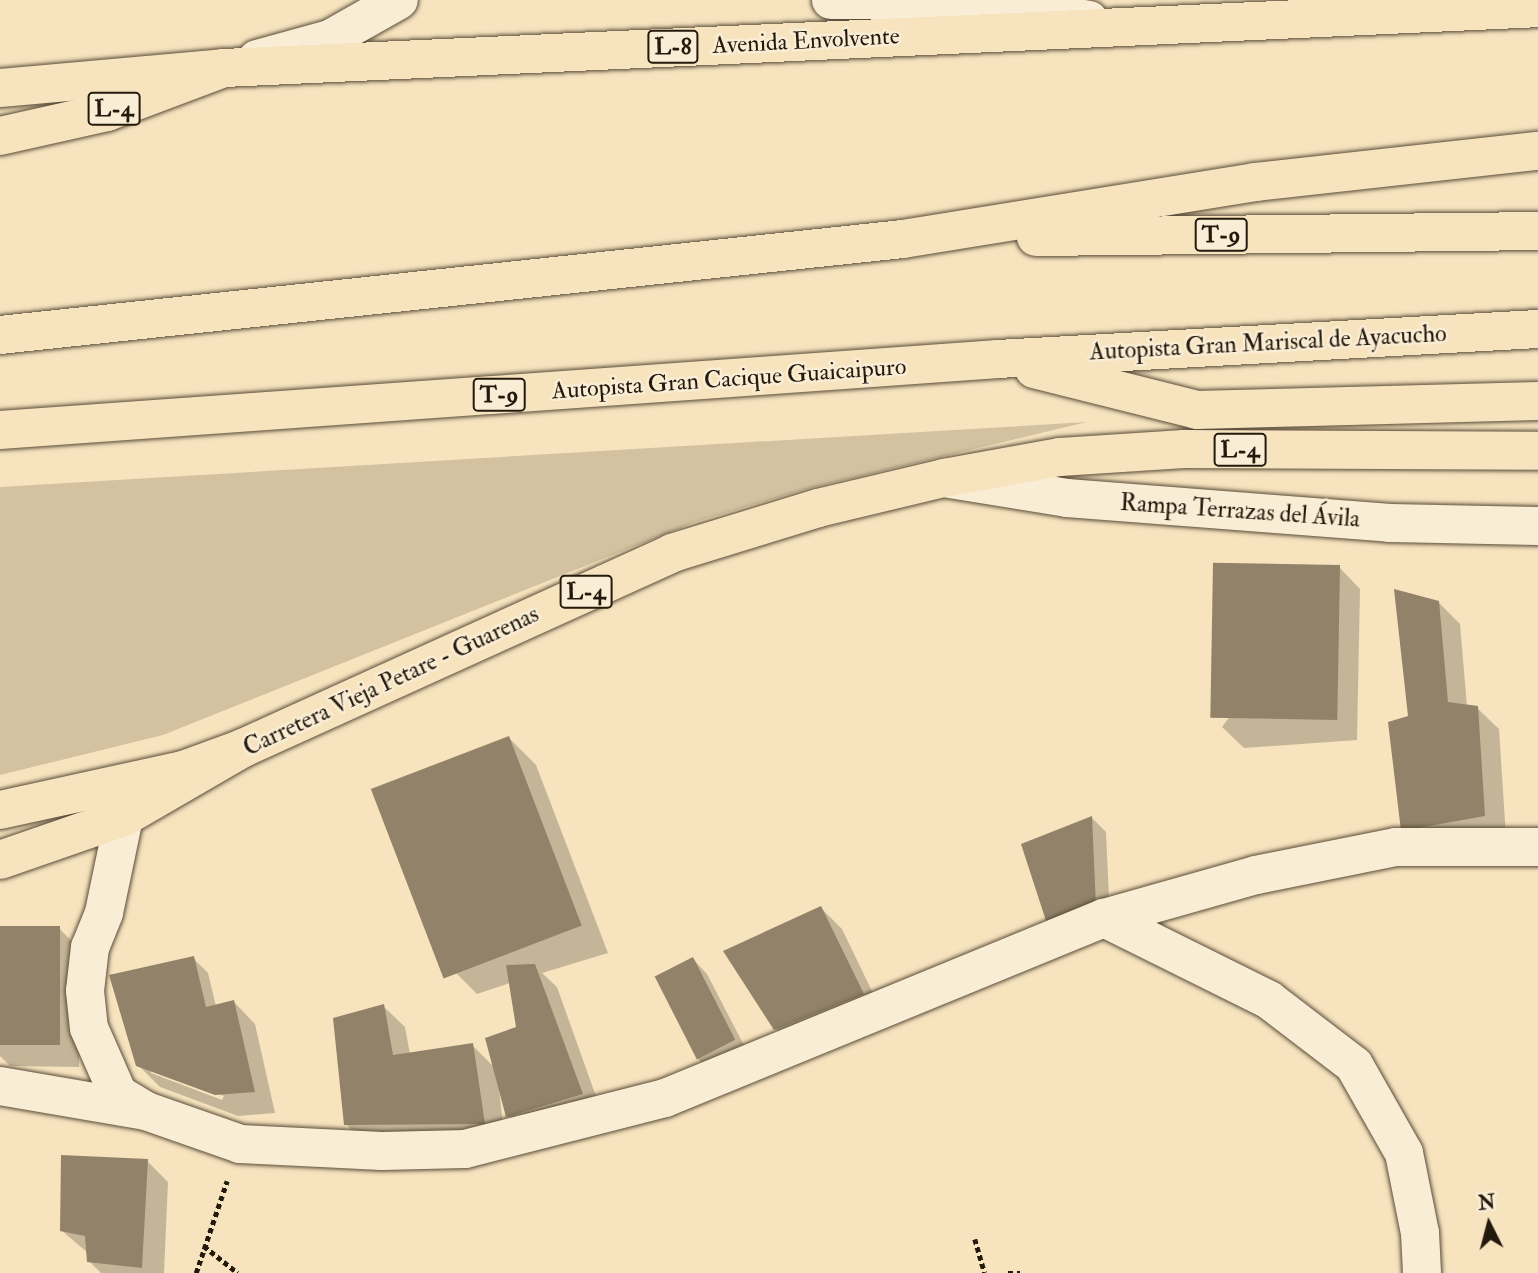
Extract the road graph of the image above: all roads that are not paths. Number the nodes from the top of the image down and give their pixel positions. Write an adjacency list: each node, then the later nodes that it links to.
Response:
1 (399, 0): 5 (street)
2 (831, 0): 4 (street)
3 (1538, 8): 4 (main road, Avenida Envolvente)
4 (1122, 26): 5 (main road, Avenida Envolvente / L-8)
5 (224, 68): 6 (main road); 7 (main road, Avenida Envolvente / L-4)
6 (0, 88)
7 (0, 136)
8 (1538, 151): 10 (main road)
9 (1538, 231): 10 (main road, T-9)
10 (903, 239): 12 (main road, T-9)
11 (1538, 328): 13 (main road, Autopista Gran Mariscal de Ayacucho / T-9)
12 (0, 335)
13 (998, 359): 14 (main road); 15 (main road, Autopista Gran Cacique Guaicaipuro / T-9)
14 (1538, 401)
15 (0, 430)
16 (1538, 451): 17 (main road, Carretera Vieja Petare - Guarenas / L-4)
17 (944, 478): 18 (street, Rampa Terrazas del Ávila); 19 (main road, Carretera Vieja Petare - Guarenas / L-4)
18 (1538, 526)
19 (243, 748): 20 (main road); 21 (main road, Carretera Vieja Petare - Guarenas / L-4)
20 (0, 810)
21 (124, 817): 23 (main road, Carretera Vieja Petare - Guarenas / L-4); 26 (street)
22 (1538, 847): 24 (street)
23 (0, 860)
24 (1104, 918): 26 (street); 27 (street)
25 (0, 1086): 26 (street)
26 (146, 1111)
27 (1422, 1273)

